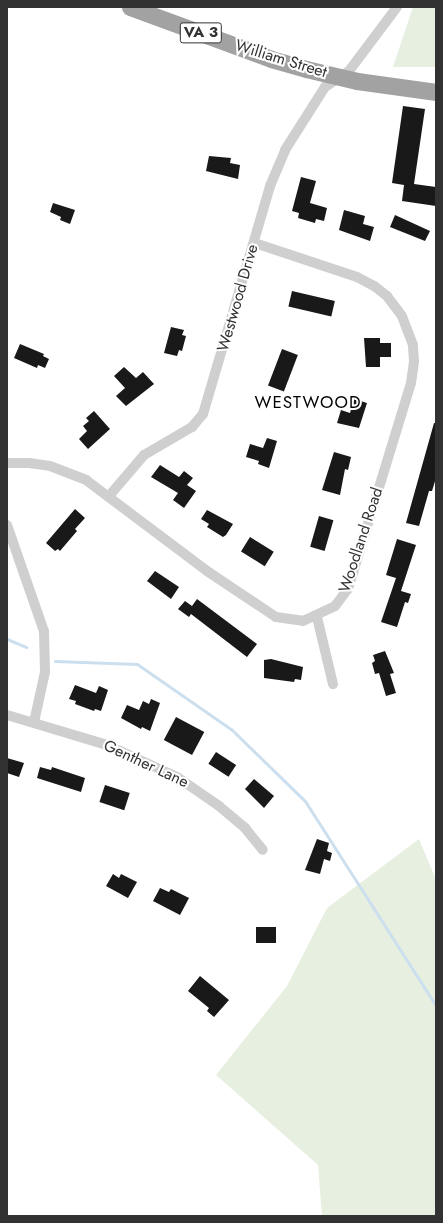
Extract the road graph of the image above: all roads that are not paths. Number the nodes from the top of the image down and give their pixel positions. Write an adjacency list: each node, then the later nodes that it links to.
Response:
1 (130, 7): 3 (highway, William Street / VA 3)
2 (397, 7): 3 (street, Westwood Drive)
3 (338, 77): 4 (highway, William Street / VA 3); 5 (street, Westwood Drive)
4 (436, 92)
5 (255, 243): 7 (street, Westwood Drive); 9 (street, Woodland Road)
6 (7, 463): 7 (street, Woodland Road)
7 (109, 496): 9 (street, Woodland Road)
8 (7, 525): 12 (street)
9 (317, 616): 10 (street)
10 (332, 684)
11 (7, 715): 12 (street, Genther Lane)
12 (34, 722): 13 (street, Genther Lane)
13 (263, 850)

